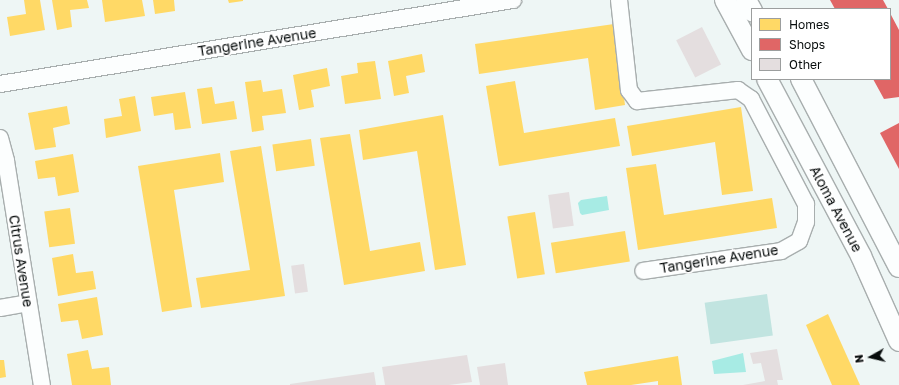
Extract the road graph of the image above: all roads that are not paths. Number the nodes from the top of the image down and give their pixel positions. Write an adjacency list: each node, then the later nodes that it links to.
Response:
1 (513, 0): 9 (street, Tangerine Avenue)
2 (619, 0): 14 (street, Tangerine Avenue)
3 (726, 0): 6 (main road)
4 (746, 0): 5 (main road)
5 (751, 9)
6 (751, 48)
7 (768, 80): 10 (main road, Aloma Avenue)
8 (802, 80): 12 (main road)
9 (0, 84)
10 (797, 135): 12 (main road); 17 (main road, Aloma Avenue)
11 (0, 138): 15 (street, Citrus Avenue)
12 (844, 162): 13 (main road)
13 (899, 267)
14 (643, 271)
15 (27, 303): 16 (street); 18 (street, Citrus Avenue)
16 (0, 308)
17 (899, 341)
18 (42, 385)

